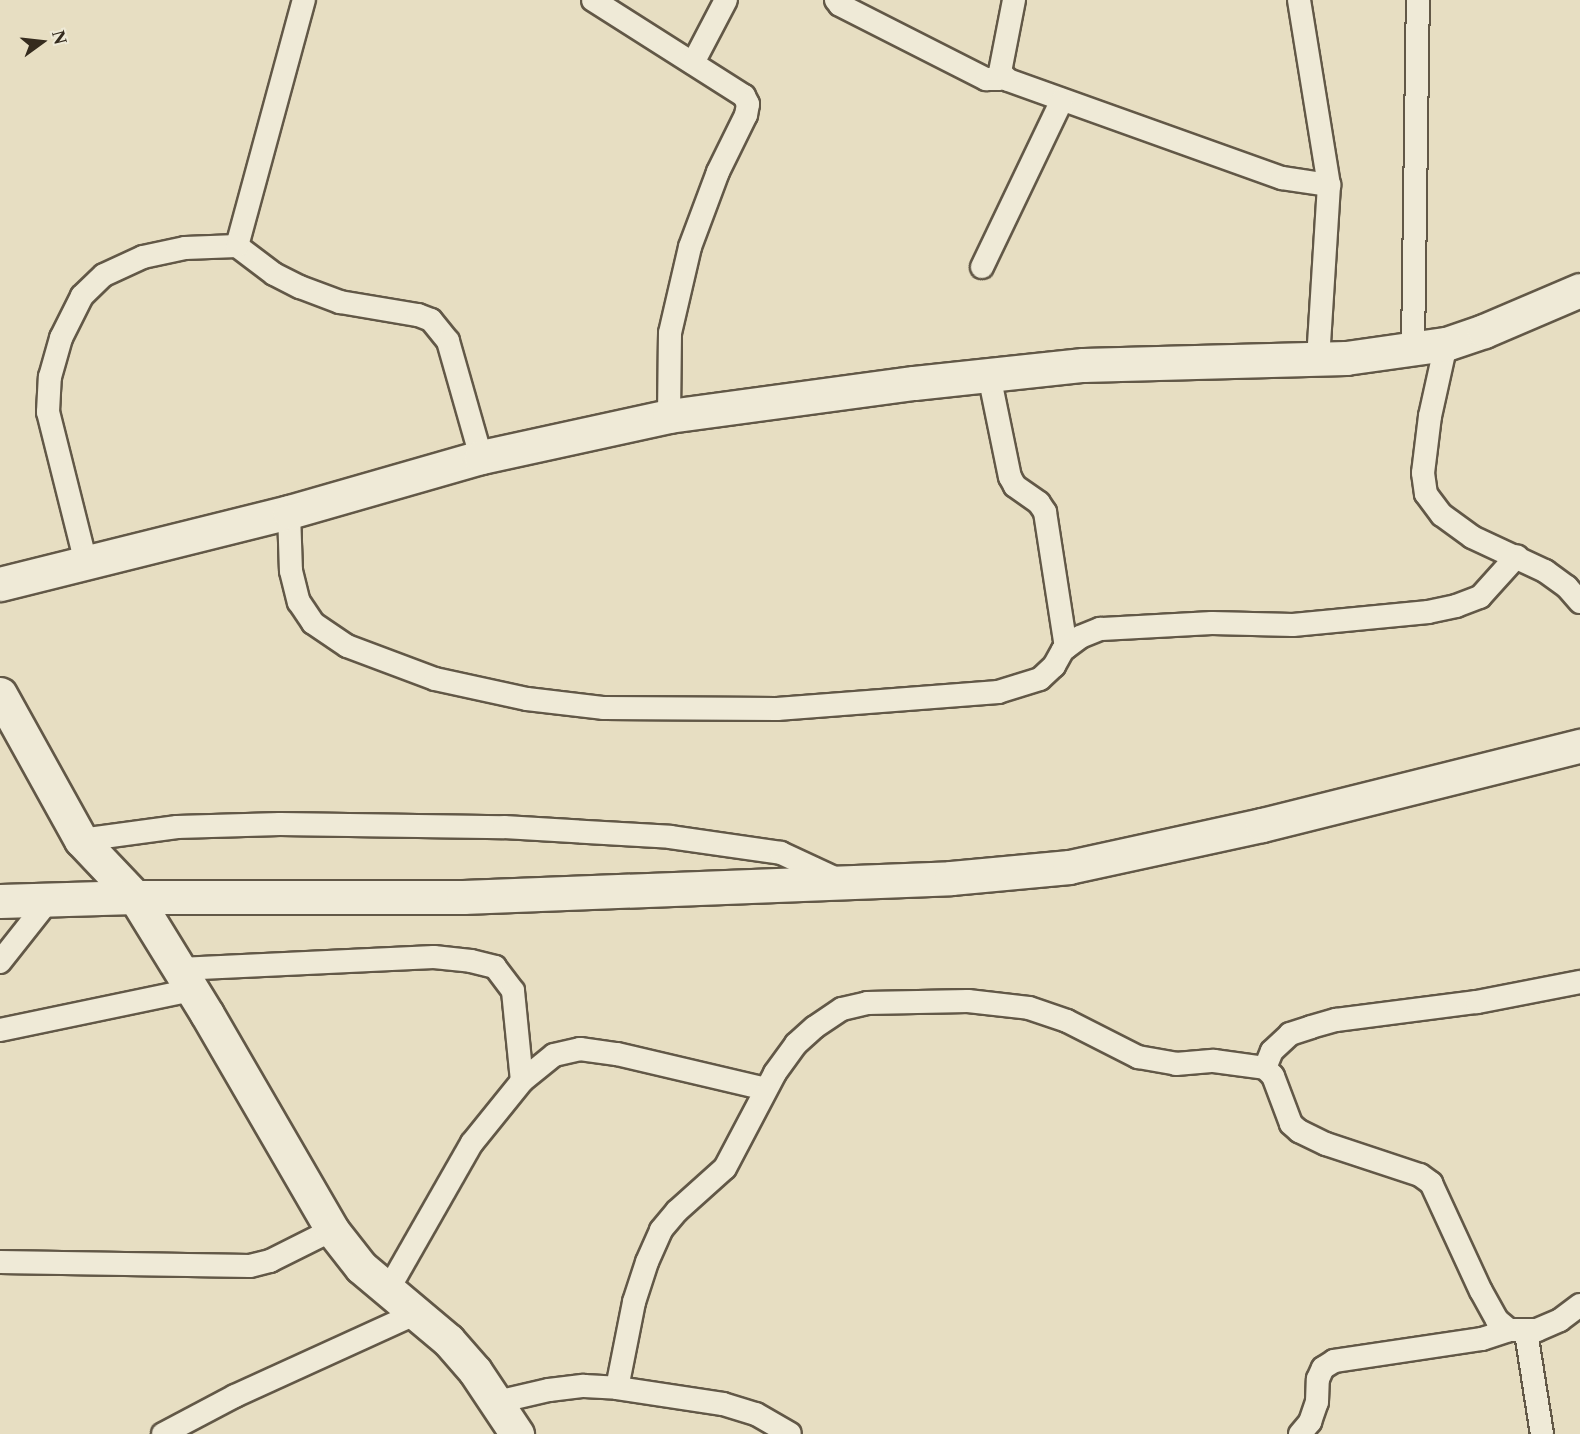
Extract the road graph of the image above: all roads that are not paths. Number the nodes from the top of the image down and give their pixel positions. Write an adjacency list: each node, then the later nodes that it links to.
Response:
1 (304, 0): 12 (street)
2 (593, 0): 8 (street)
3 (726, 0): 8 (street)
4 (836, 0): 9 (street)
5 (1014, 0): 9 (street)
6 (1299, 0): 11 (street)
7 (1418, 0): 16 (street)
8 (693, 63): 19 (street)
9 (1003, 76): 10 (street)
10 (1062, 100): 11 (street); 13 (street)
11 (1329, 185): 17 (street)
12 (237, 246): 20 (street); 23 (street)
13 (982, 267)
14 (1580, 290): 15 (street)
15 (1446, 344): 16 (street); 22 (street)
16 (1413, 348): 17 (street)
17 (1318, 359): 18 (street)
18 (989, 375): 19 (street); 26 (street)
19 (669, 416): 20 (street)
20 (481, 457): 21 (street)
21 (289, 512): 23 (street); 26 (street)
22 (1517, 556): 25 (street); 26 (street)
23 (86, 563): 24 (street)
24 (0, 584)
25 (1580, 602)
26 (1066, 647)
27 (0, 694): 29 (street)
28 (1580, 746): 30 (street)
29 (81, 840): 30 (street); 31 (street)
30 (842, 882): 31 (street)
31 (135, 897): 32 (street); 35 (street)
32 (49, 900): 33 (street); 34 (street)
33 (0, 901)
34 (0, 962)
35 (185, 980): 37 (street); 39 (street); 41 (street)
36 (1580, 982): 38 (street)
37 (0, 1030)
38 (1265, 1068): 40 (street); 46 (street)
39 (522, 1082): 40 (street); 43 (street)
40 (766, 1089): 47 (street)
41 (332, 1230): 42 (street); 43 (street)
42 (0, 1262)
43 (388, 1290): 45 (street)
44 (1580, 1305): 46 (street)
45 (415, 1314): 48 (street); 49 (street)
46 (1517, 1331): 52 (street); 53 (street)
47 (617, 1388): 48 (street); 51 (street)
48 (497, 1402): 50 (street)
49 (163, 1434)
50 (517, 1434)
51 (790, 1434)
52 (1300, 1434)
53 (1542, 1434)

